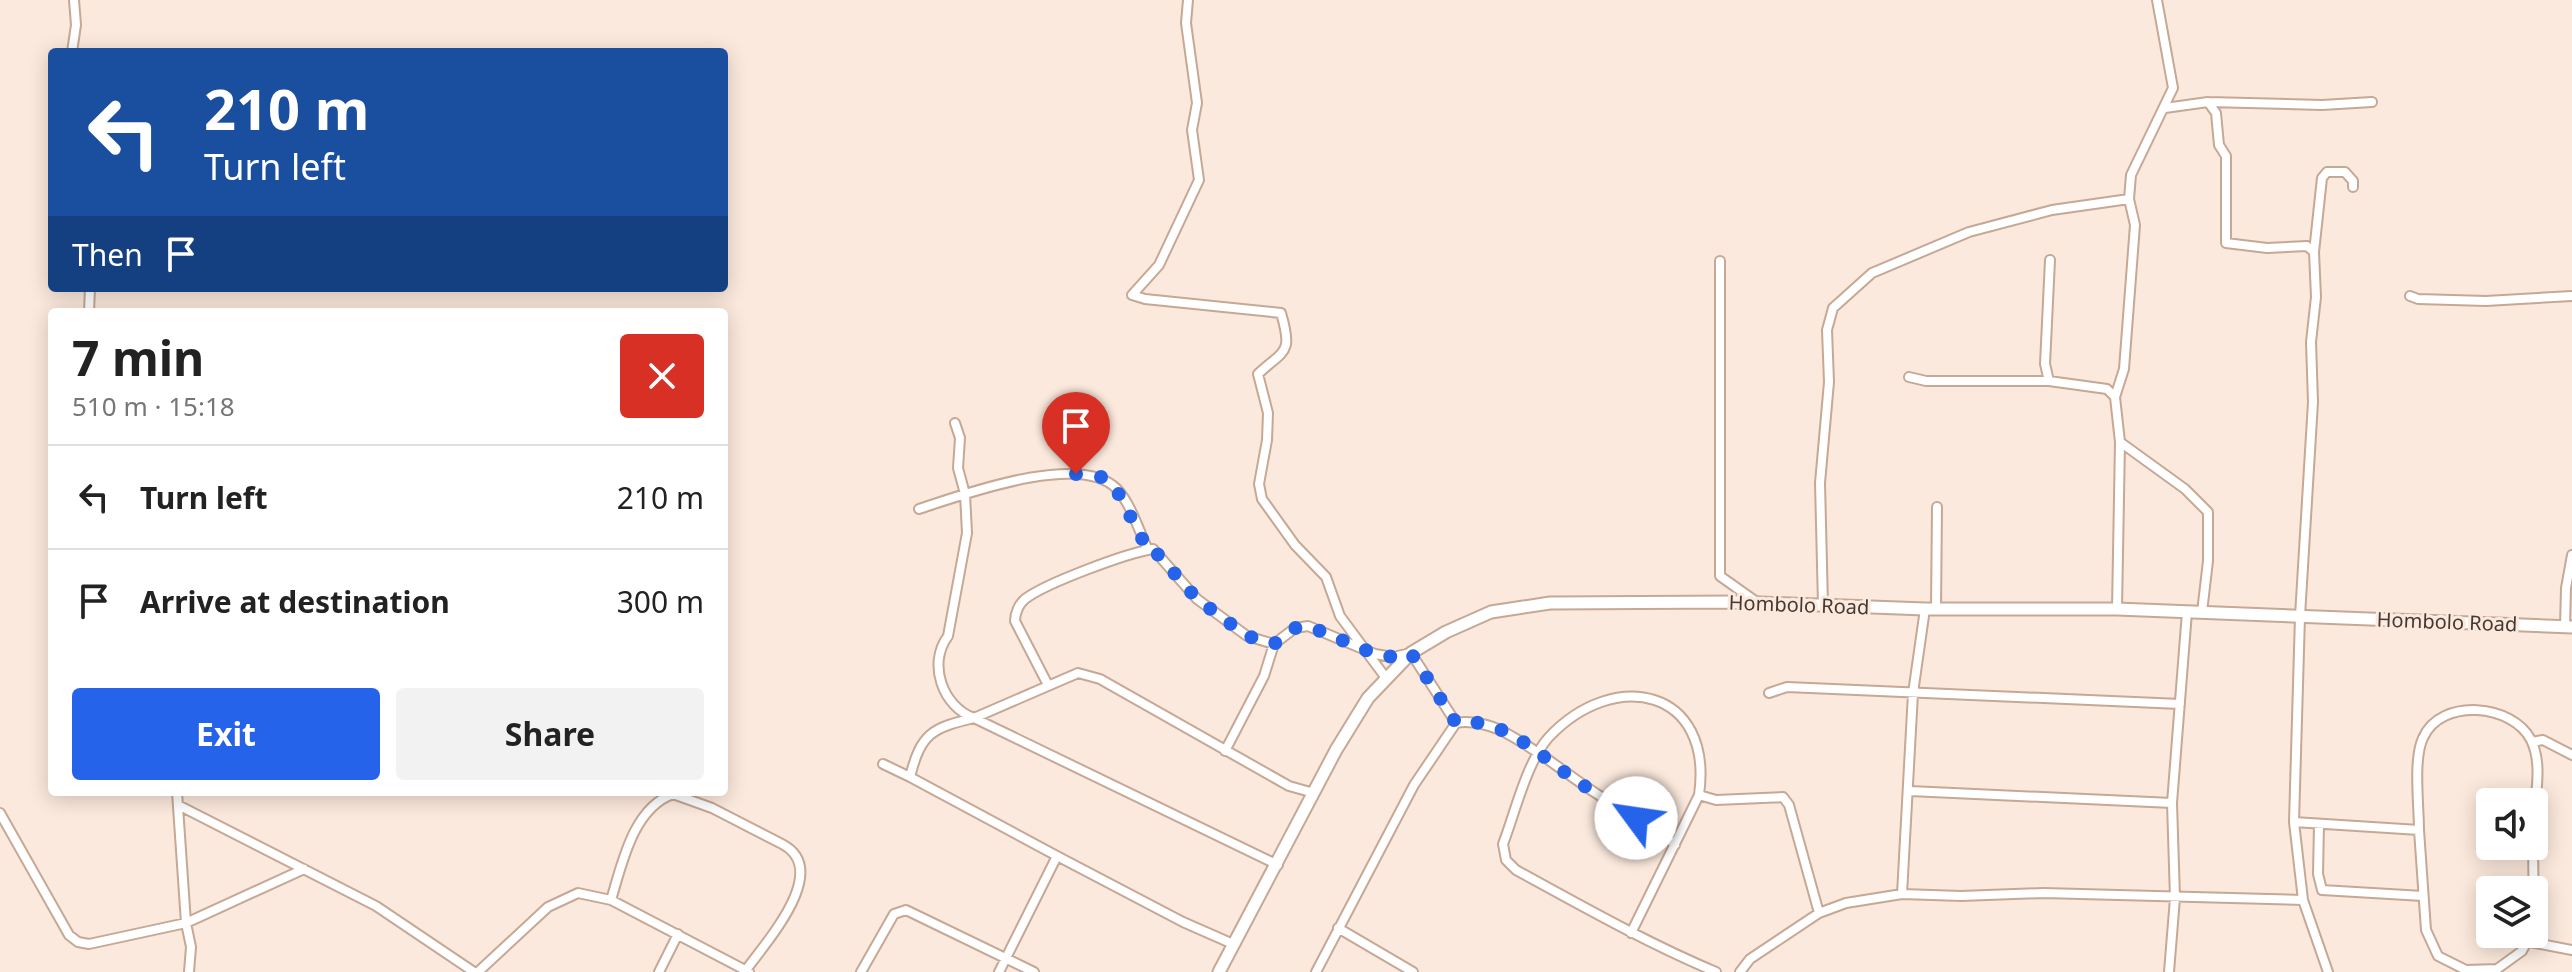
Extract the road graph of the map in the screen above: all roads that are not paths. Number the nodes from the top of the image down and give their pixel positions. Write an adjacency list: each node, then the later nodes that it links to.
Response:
1 (74, 0): 4 (street)
2 (1188, 0): 34 (street)
3 (2157, 0): 7 (street)
4 (73, 48)
5 (2208, 102): 6 (street); 7 (street); 10 (street)
6 (2372, 102)
7 (2165, 108): 9 (street)
8 (2353, 187): 10 (street)
9 (2129, 199): 17 (street); 26 (street)
10 (2314, 252): 31 (street)
11 (2050, 260): 16 (street)
12 (1720, 261): 25 (street)
13 (2410, 296): 14 (street)
14 (2572, 296)
15 (1909, 377): 16 (street)
16 (2049, 381): 17 (street)
17 (2115, 397): 19 (street)
18 (955, 423): 20 (street)
19 (2120, 442): 28 (street); 30 (street)
20 (965, 494): 22 (street); 23 (street); 41 (street)
21 (1937, 507): 27 (street)
22 (919, 509)
23 (1148, 550): 33 (street); 37 (street)
24 (2572, 555): 32 (street)
25 (1758, 603): 26 (street, Hombolo Road); 35 (street, Hombolo Road)
26 (1823, 605): 27 (street, Hombolo Road)
27 (1930, 609): 28 (street, Hombolo Road); 39 (street)
28 (2117, 609): 29 (street, Hombolo Road)
29 (2187, 612): 30 (street, Hombolo Road); 40 (street)
30 (2202, 612): 31 (street, Hombolo Road)
31 (2300, 616): 32 (street, Hombolo Road); 59 (street)
32 (2569, 627)
33 (1274, 644): 34 (street); 44 (street)
34 (1363, 649): 35 (street); 36 (street)
35 (1411, 653): 36 (street, Hombolo Road); 42 (street)
36 (1386, 678): 51 (street, Hombolo Road)
37 (1048, 685): 41 (street); 44 (street)
38 (1769, 693): 39 (street)
39 (1913, 693): 40 (street); 50 (street)
40 (2180, 704): 56 (street)
41 (974, 718): 48 (street); 64 (street)
42 (1456, 723): 45 (street); 73 (street)
43 (2532, 742): 46 (street); 49 (street); 61 (street)
44 (1225, 751): 51 (street)
45 (1538, 751): 52 (street); 62 (street); 74 (street)
46 (2572, 755)
47 (883, 764): 48 (street)
48 (910, 777): 63 (street)
49 (2536, 788)
50 (1910, 791): 56 (street); 66 (street)
51 (1314, 793): 64 (street, Hombolo Road)
52 (1699, 795): 62 (street); 71 (street)
53 (177, 796): 57 (street)
54 (670, 796): 69 (street)
55 (679, 796): 81 (street)
56 (2172, 803): 68 (street)
57 (178, 805): 65 (street); 72 (street)
58 (0, 813): 72 (street)
59 (2294, 822): 60 (street); 70 (street)
60 (2319, 824): 61 (street); 67 (street)
61 (2419, 830): 67 (street)
62 (1675, 845): 74 (street)
63 (1057, 856): 77 (street); 80 (street)
64 (1278, 865): 77 (street, Hombolo Road)
65 (304, 869): 72 (street); 83 (street)
66 (1902, 894): 68 (street); 71 (street)
67 (2423, 896): 78 (street)
68 (2175, 898): 70 (street); 93 (street)
69 (611, 900): 75 (street); 83 (street)
70 (2303, 900): 94 (street)
71 (1819, 913): 92 (street)
72 (186, 923): 82 (street)
73 (1338, 928): 89 (street); 90 (street)
74 (1631, 933): 91 (street)
75 (678, 934): 81 (street); 84 (street)
76 (2548, 943): 79 (street)
77 (1233, 944): 88 (street, Hombolo Road)
78 (2524, 948)
79 (2572, 950)
80 (1006, 958): 85 (street); 86 (street); 87 (street)
81 (748, 971)
82 (189, 972)
83 (476, 972)
84 (659, 972)
85 (861, 972)
86 (999, 972)
87 (1034, 972)
88 (1219, 972)
89 (1316, 972)
90 (1413, 972)
91 (1716, 972)
92 (1740, 972)
93 (2169, 972)
94 (2328, 972)

